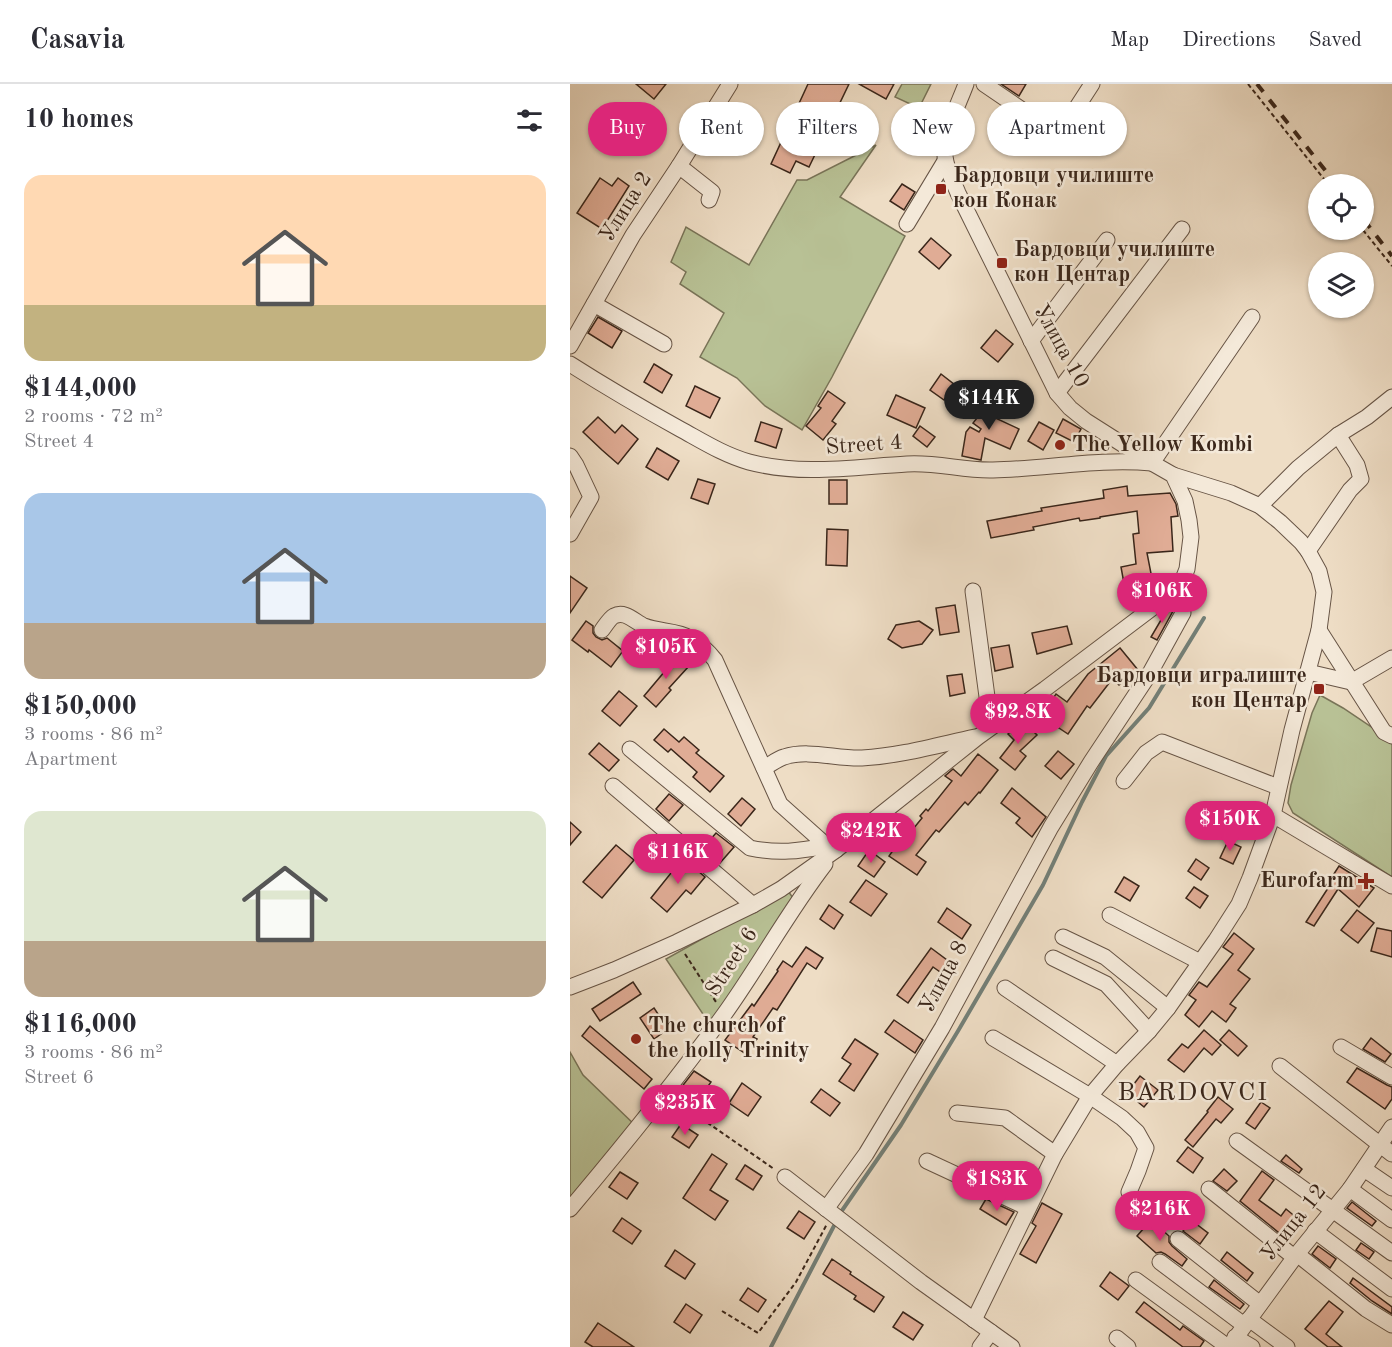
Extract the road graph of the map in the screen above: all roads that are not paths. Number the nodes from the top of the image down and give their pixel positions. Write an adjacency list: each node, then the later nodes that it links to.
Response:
1 (730, 84): 6 (street, Улица 2)
2 (966, 84): 5 (street, Улица 10)
3 (984, 84): 4 (street)
4 (1092, 84)
5 (945, 161): 8 (street); 13 (street, Улица 10)
6 (679, 166): 7 (street, Улица 2); 11 (street, Улица 2)
7 (709, 200)
8 (907, 224)
9 (1182, 229): 17 (street)
10 (1107, 240): 13 (street)
11 (594, 304): 14 (street); 15 (street, Улица 2)
12 (1252, 317): 21 (street)
13 (1031, 341): 17 (street, Улица 10)
14 (664, 344)
15 (570, 346)
16 (570, 364): 21 (street, Street 4)
17 (1057, 393): 21 (street, Улица 10)
18 (1392, 397): 19 (street)
19 (1338, 435): 23 (street); 25 (street)
20 (570, 456): 24 (street)
21 (1152, 463): 22 (street, Улица 10)
22 (1173, 475): 23 (street, Улица 10); 26 (street)
23 (1260, 506): 25 (street, Улица 10)
24 (570, 534)
25 (1308, 551): 29 (street, Улица 10)
26 (1180, 587): 33 (street, Street 6); 76 (street, Улица 8)
27 (973, 591): 33 (street)
28 (602, 630): 37 (street)
29 (1319, 630): 31 (street, Улица 10); 32 (street)
30 (1392, 658): 32 (street)
31 (1308, 672): 32 (street); 40 (street, Улица 10)
32 (1351, 682): 35 (street)
33 (991, 728): 34 (street, Street 6)
34 (978, 736): 37 (street); 42 (street, Street 6)
35 (1392, 736)
36 (630, 749): 42 (street)
37 (764, 768): 42 (street)
38 (1124, 781): 40 (street)
39 (613, 786): 44 (street)
40 (1278, 787): 41 (street, Улица 10)
41 (1273, 815): 43 (street); 48 (street, Улица 10)
42 (831, 848): 44 (street, Street 6); 58 (street, Street 6)
43 (1392, 886)
44 (753, 905): 49 (street, Street 6)
45 (1110, 915): 48 (street)
46 (1063, 937): 51 (street)
47 (1053, 958): 52 (street)
48 (1200, 962): 51 (street, Улица 10)
49 (570, 987)
50 (1005, 988): 55 (street)
51 (1168, 1008): 52 (street, Улица 10)
52 (1149, 1031): 55 (street, Улица 10)
53 (993, 1038): 59 (street)
54 (1341, 1047): 57 (street)
55 (1117, 1064): 59 (street, Улица 10)
56 (1280, 1066): 64 (street)
57 (1392, 1077)
58 (664, 1092): 60 (street); 74 (street, Street 6)
59 (1090, 1096): 65 (street, Улица 10); 72 (street)
60 (685, 1107)
61 (957, 1113): 65 (street)
62 (1392, 1127): 64 (street, Улица 12)
63 (1237, 1142): 75 (street)
64 (1386, 1150): 67 (street, Улица 12)
65 (1055, 1154): 73 (street, Улица 10)
66 (927, 1161): 73 (street)
67 (1364, 1169): 69 (street); 71 (street, Улица 12)
68 (785, 1177): 76 (street)
69 (1392, 1188)
70 (1209, 1189): 81 (street)
71 (1350, 1189): 75 (street, Улица 12); 77 (street)
72 (1129, 1192)
73 (1028, 1208): 86 (street, Улица 10)
74 (570, 1209)
75 (1333, 1209): 78 (street, Улица 12); 80 (street)
76 (829, 1211): 86 (street)
77 (1392, 1220)
78 (1315, 1231): 81 (street, Улица 12); 84 (street)
79 (1178, 1239): 85 (street)
80 (1392, 1253)
81 (1296, 1256): 85 (street, Улица 12); 87 (street)
82 (1160, 1262): 89 (street)
83 (1136, 1280): 89 (street)
84 (1392, 1289)
85 (1260, 1304): 89 (street, Улица 12)
86 (974, 1320): 88 (street)
87 (1392, 1325)
88 (991, 1332): 90 (street); 91 (street)
89 (1237, 1335): 92 (street); 93 (street)
90 (980, 1347)
91 (1012, 1347)
92 (1252, 1347)
93 (1287, 1347)

